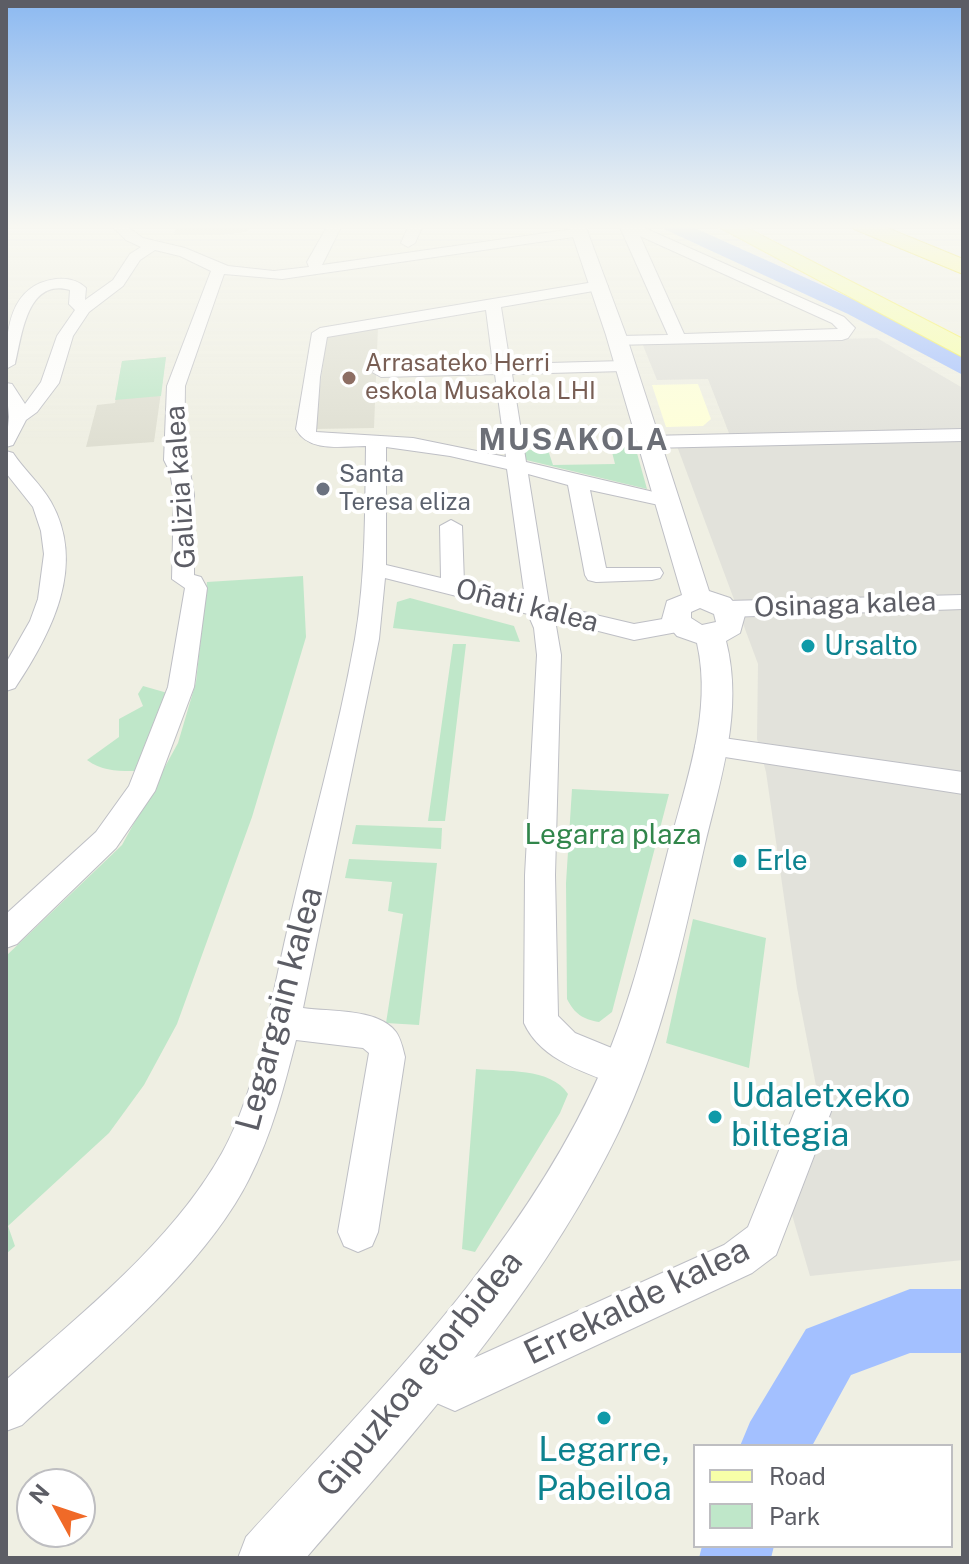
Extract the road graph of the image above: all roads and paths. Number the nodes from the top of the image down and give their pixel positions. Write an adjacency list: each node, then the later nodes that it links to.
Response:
1 (27, 298): 15 (street)
2 (77, 298): 11 (street)
3 (98, 298): 11 (street)
4 (208, 298): 39 (street, Galizia kalea)
5 (525, 298): 10 (street)
6 (604, 298): 13 (street, Gipuzkoa etorbidea)
7 (659, 298): 12 (street)
8 (788, 298): 12 (street)
9 (865, 298): 14 (main road)
10 (493, 303): 17 (street); 22 (street)
11 (83, 309): 20 (street)
12 (678, 340): 13 (street)
13 (618, 341): 16 (street, Gipuzkoa etorbidea)
14 (963, 349)
15 (6, 364)
16 (624, 366): 17 (street); 24 (street, Gipuzkoa etorbidea)
17 (501, 371): 18 (street); 26 (street)
18 (381, 372)
19 (6, 388): 20 (street)
20 (18, 417): 23 (street)
21 (963, 435): 24 (street)
22 (376, 440): 26 (street); 30 (street, Legargain kalea)
23 (6, 441)
24 (648, 442): 28 (street, Gipuzkoa etorbidea)
25 (13, 466): 36 (street)
26 (517, 468): 27 (street); 34 (street)
27 (578, 483): 28 (street); 31 (street)
28 (668, 501): 35 (street, Gipuzkoa etorbidea)
29 (451, 526): 32 (street)
30 (375, 569): 32 (street, Oñati kalea); 40 (street, Legargain kalea)
31 (652, 573)
32 (453, 588): 34 (street, Oñati kalea)
33 (963, 602): 35 (street, Osinaga kalea)
34 (538, 609): 35 (street, Oñati kalea); 41 (street)
35 (703, 617): 37 (street, Gipuzkoa etorbidea)
36 (6, 682)
37 (709, 746): 38 (street); 41 (street, Gipuzkoa etorbidea)
38 (963, 783)
39 (6, 934)
40 (283, 1022): 43 (street); 45 (street, Legargain kalea)
41 (623, 1070): 44 (street, Gipuzkoa etorbidea)
42 (814, 1109): 44 (street, Errekalde kalea)
43 (358, 1232)
44 (426, 1377): 46 (street, Gipuzkoa etorbidea)
45 (6, 1409)
46 (267, 1558)

